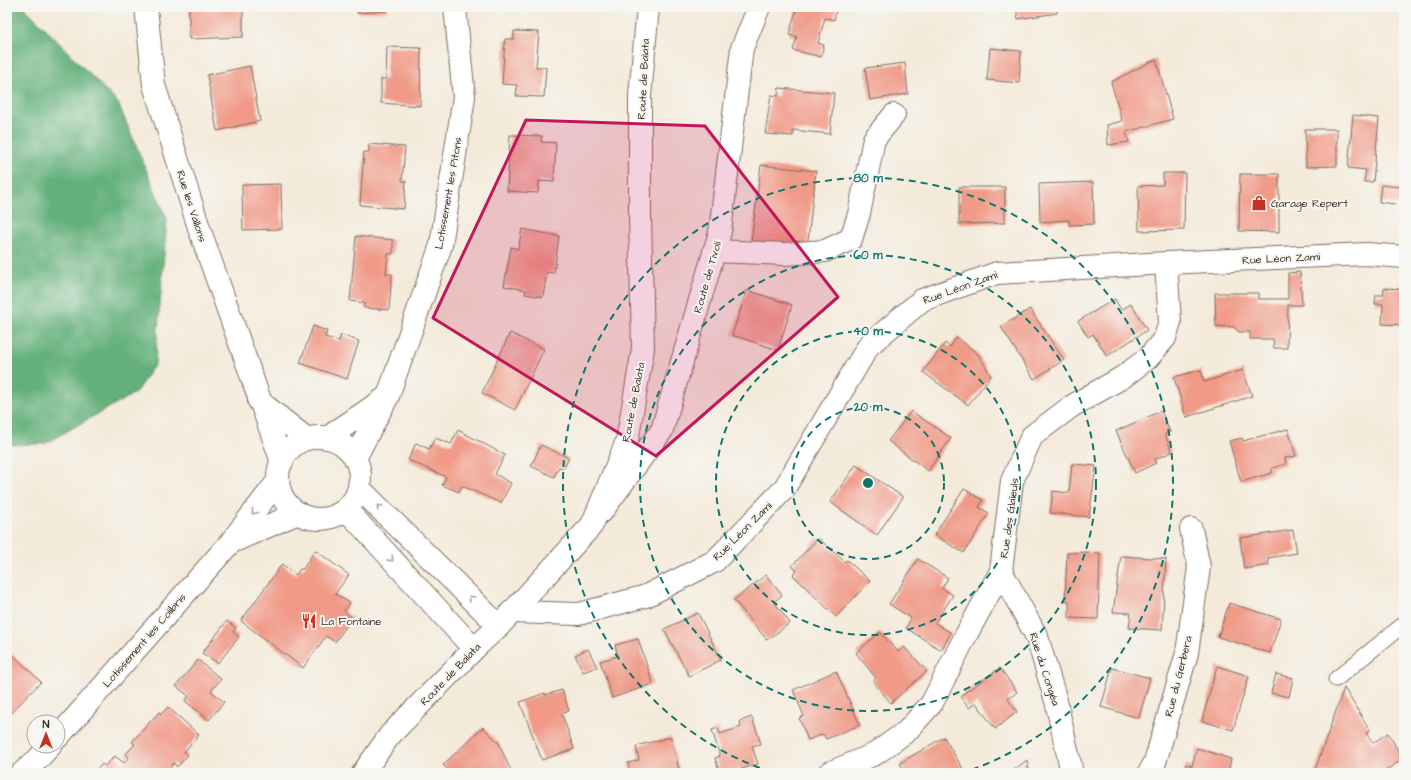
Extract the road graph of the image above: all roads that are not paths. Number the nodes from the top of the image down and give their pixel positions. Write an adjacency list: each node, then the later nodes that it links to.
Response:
1 (146, 7): 10 (street, Rue les Vallons)
2 (455, 7): 9 (street, Lotissement les Pitons)
3 (648, 7): 17 (street, Route de Balata)
4 (759, 7): 6 (street, Route de Tivoli)
5 (894, 115): 6 (street)
6 (714, 252): 17 (street, Route de Tivoli)
7 (1404, 257): 8 (street, Rue Léon Zami)
8 (1166, 263): 20 (street, Rue des Glaïeuls); 21 (street, Rue Léon Zami)
9 (388, 396): 11 (street); 12 (street, Lotissement les Pitons)
10 (259, 401): 11 (street); 13 (street, Rue les Vallons)
11 (317, 439): 12 (street); 13 (street)
12 (355, 458): 14 (street)
13 (280, 471): 16 (street); 19 (street, Lotissement les Colibris, one-way to 19)
14 (359, 488): 15 (street); 21 (street, one-way to 14)
15 (346, 509): 16 (street); 23 (street, one-way to 23)
16 (298, 514): 19 (street, Lotissement les Colibris)
17 (592, 525): 21 (street, Route de Balata)
18 (1191, 529): 31 (street, Rue du Gerbera)
19 (230, 543): 25 (street, Lotissement les Colibris)
20 (1001, 571): 29 (street, Rue des Glaïeuls); 30 (street, Rue du Congéa)
21 (505, 619): 23 (street, Route de Balata)
22 (1404, 624): 24 (lane)
23 (474, 649): 28 (street, Route de Balata)
24 (1336, 679)
25 (66, 728)
26 (43, 754): 27 (street)
27 (22, 773)
28 (363, 773)
29 (829, 773)
30 (1072, 773)
31 (1149, 773)

